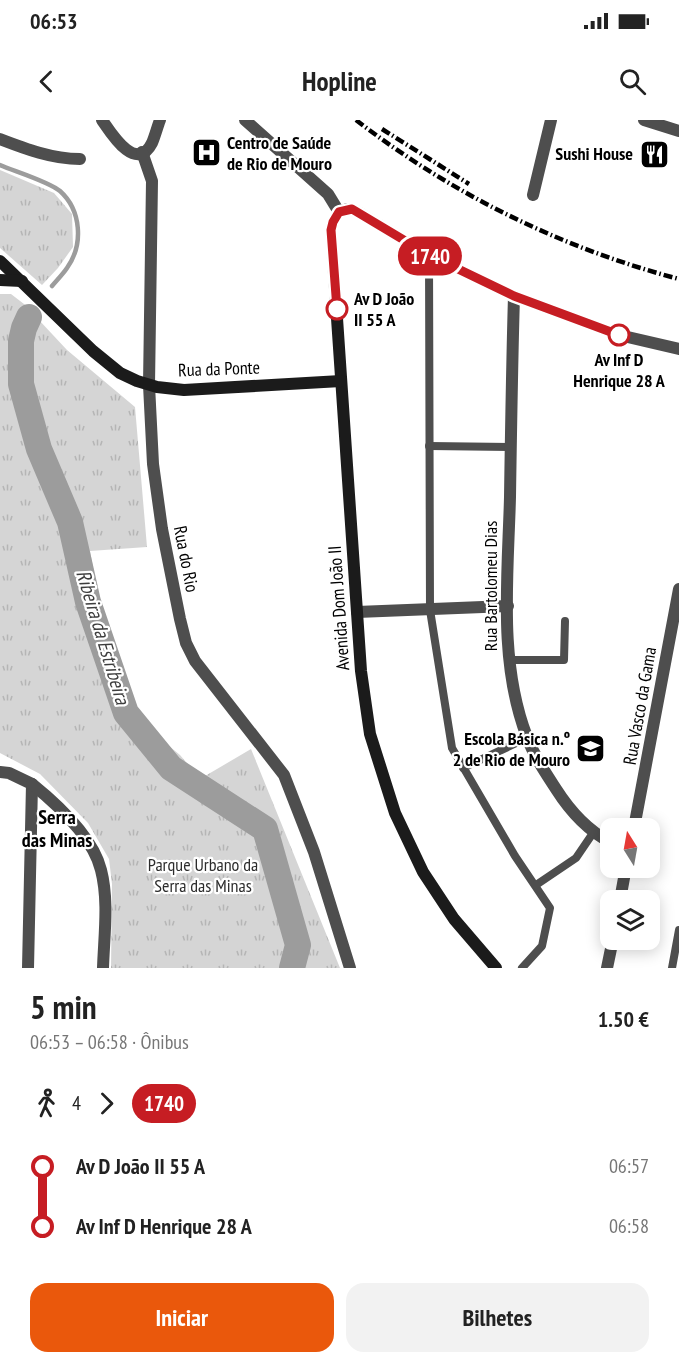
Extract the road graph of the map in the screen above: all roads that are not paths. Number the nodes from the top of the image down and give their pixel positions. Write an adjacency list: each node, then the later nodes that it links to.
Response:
1 (102, 120): 8 (street)
2 (160, 120): 8 (street)
3 (245, 120): 11 (street)
4 (551, 120): 10 (street)
5 (644, 120): 6 (street)
6 (679, 131)
7 (0, 139): 9 (street)
8 (142, 152): 19 (street, Rua do Rio)
9 (80, 159)
10 (533, 195)
11 (339, 212): 12 (street); 18 (street, Avenida Dom João II)
12 (429, 255): 16 (street); 20 (lane)
13 (0, 261): 15 (street, Rua da Ponte)
14 (0, 280): 15 (street)
15 (22, 281): 19 (street, Rua da Ponte)
16 (514, 296): 17 (street); 21 (street, Rua Bartolomeu Dias)
17 (679, 350)
18 (341, 381): 19 (street, Rua da Ponte); 25 (street, Avenida Dom João II)
19 (149, 385): 41 (street, Rua do Rio)
20 (429, 446): 21 (lane); 24 (lane)
21 (510, 447): 23 (street, Rua Bartolomeu Dias)
22 (679, 589): 27 (street, Rua Vasco da Gama)
23 (508, 606): 24 (street); 28 (street, Rua Bartolomeu Dias)
24 (430, 610): 25 (street); 30 (lane)
25 (357, 612): 42 (street, Avenida Dom João II)
26 (565, 621): 28 (lane)
27 (676, 626): 33 (street, Rua Vasco da Gama)
28 (509, 660): 29 (street, Rua Bartolomeu Dias)
29 (527, 738): 30 (lane); 34 (street, Rua Bartolomeu Dias)
30 (463, 768): 36 (lane)
31 (0, 772): 32 (street)
32 (32, 784): 39 (street); 40 (street)
33 (636, 818)
34 (593, 833): 35 (street, Rua Bartolomeu Dias); 36 (lane)
35 (600, 837)
36 (536, 885): 43 (lane)
37 (679, 930): 45 (lane)
38 (611, 950): 44 (street)
39 (28, 968)
40 (104, 968)
41 (350, 968)
42 (496, 968)
43 (522, 968)
44 (607, 968)
45 (672, 968)

